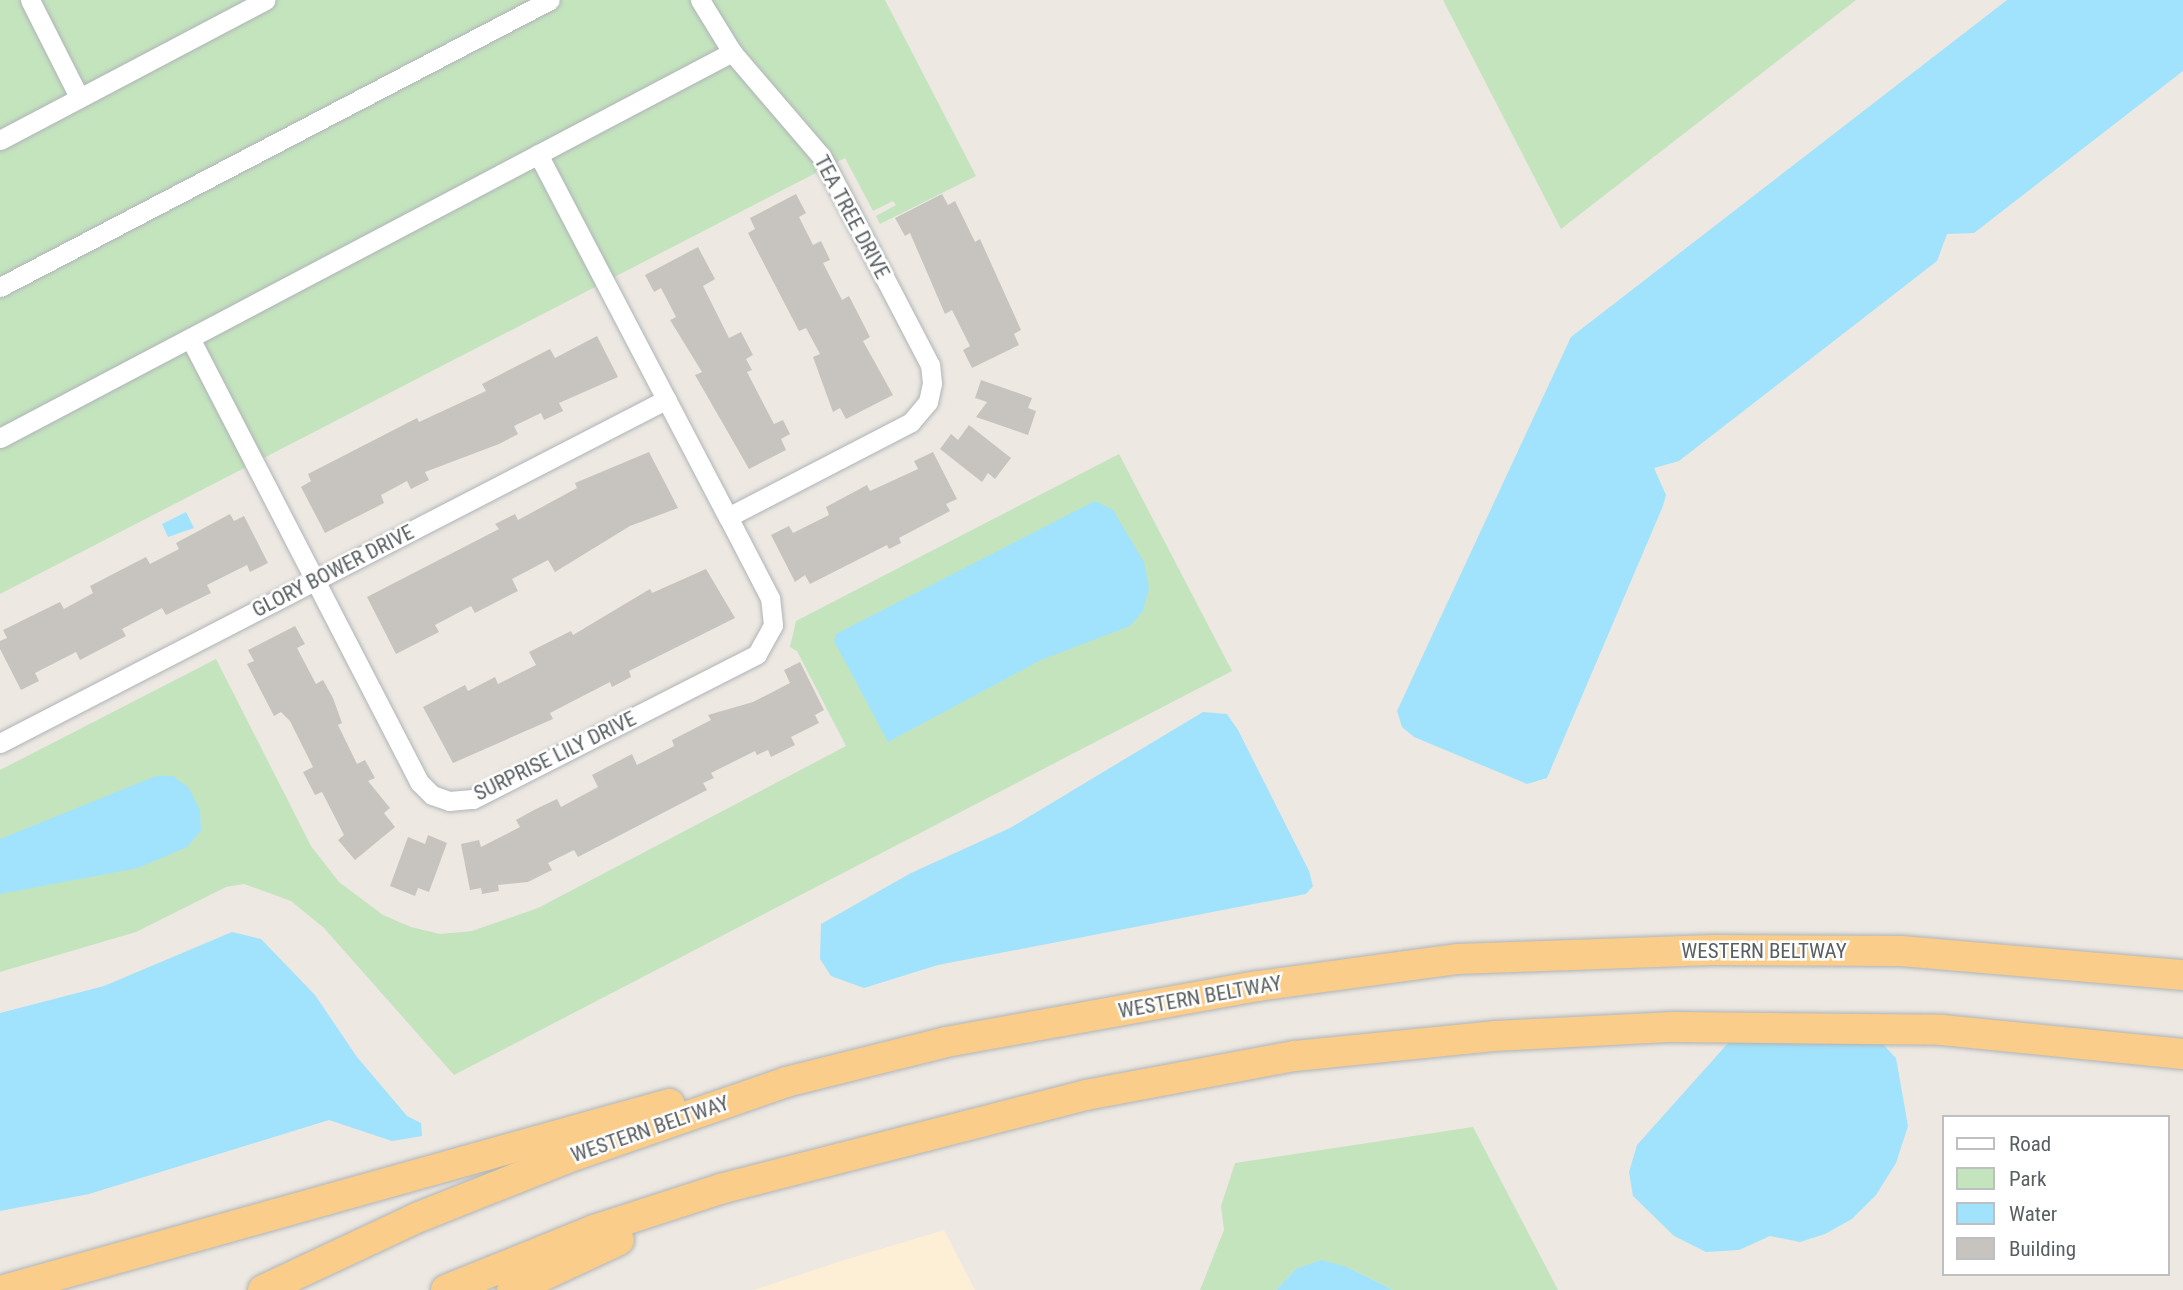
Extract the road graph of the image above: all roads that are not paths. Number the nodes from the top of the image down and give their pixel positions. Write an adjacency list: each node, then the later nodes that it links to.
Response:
1 (30, 0): 6 (street)
2 (265, 0): 6 (street)
3 (550, 0): 9 (street)
4 (700, 0): 5 (street, TEA TREE DRIVE)
5 (732, 52): 8 (street); 13 (street, TEA TREE DRIVE)
6 (79, 97): 7 (street)
7 (0, 140)
8 (538, 154): 10 (street); 11 (street, SURPRISE LILY DRIVE)
9 (0, 287)
10 (190, 338): 12 (street); 14 (street, SURPRISE LILY DRIVE)
11 (667, 399): 13 (street, SURPRISE LILY DRIVE); 14 (street, GLORY BOWER DRIVE)
12 (0, 438)
13 (728, 517): 14 (street, SURPRISE LILY DRIVE)
14 (317, 579): 15 (street, GLORY BOWER DRIVE)
15 (0, 743)
16 (2183, 975): 18 (highway, WESTERN BELTWAY)
17 (2183, 1054): 19 (highway)
18 (786, 1082): 20 (highway); 21 (highway, WESTERN BELTWAY)
19 (720, 1189): 22 (highway); 23 (highway)
20 (4, 1290)
21 (263, 1290)
22 (446, 1290)
23 (512, 1290)

